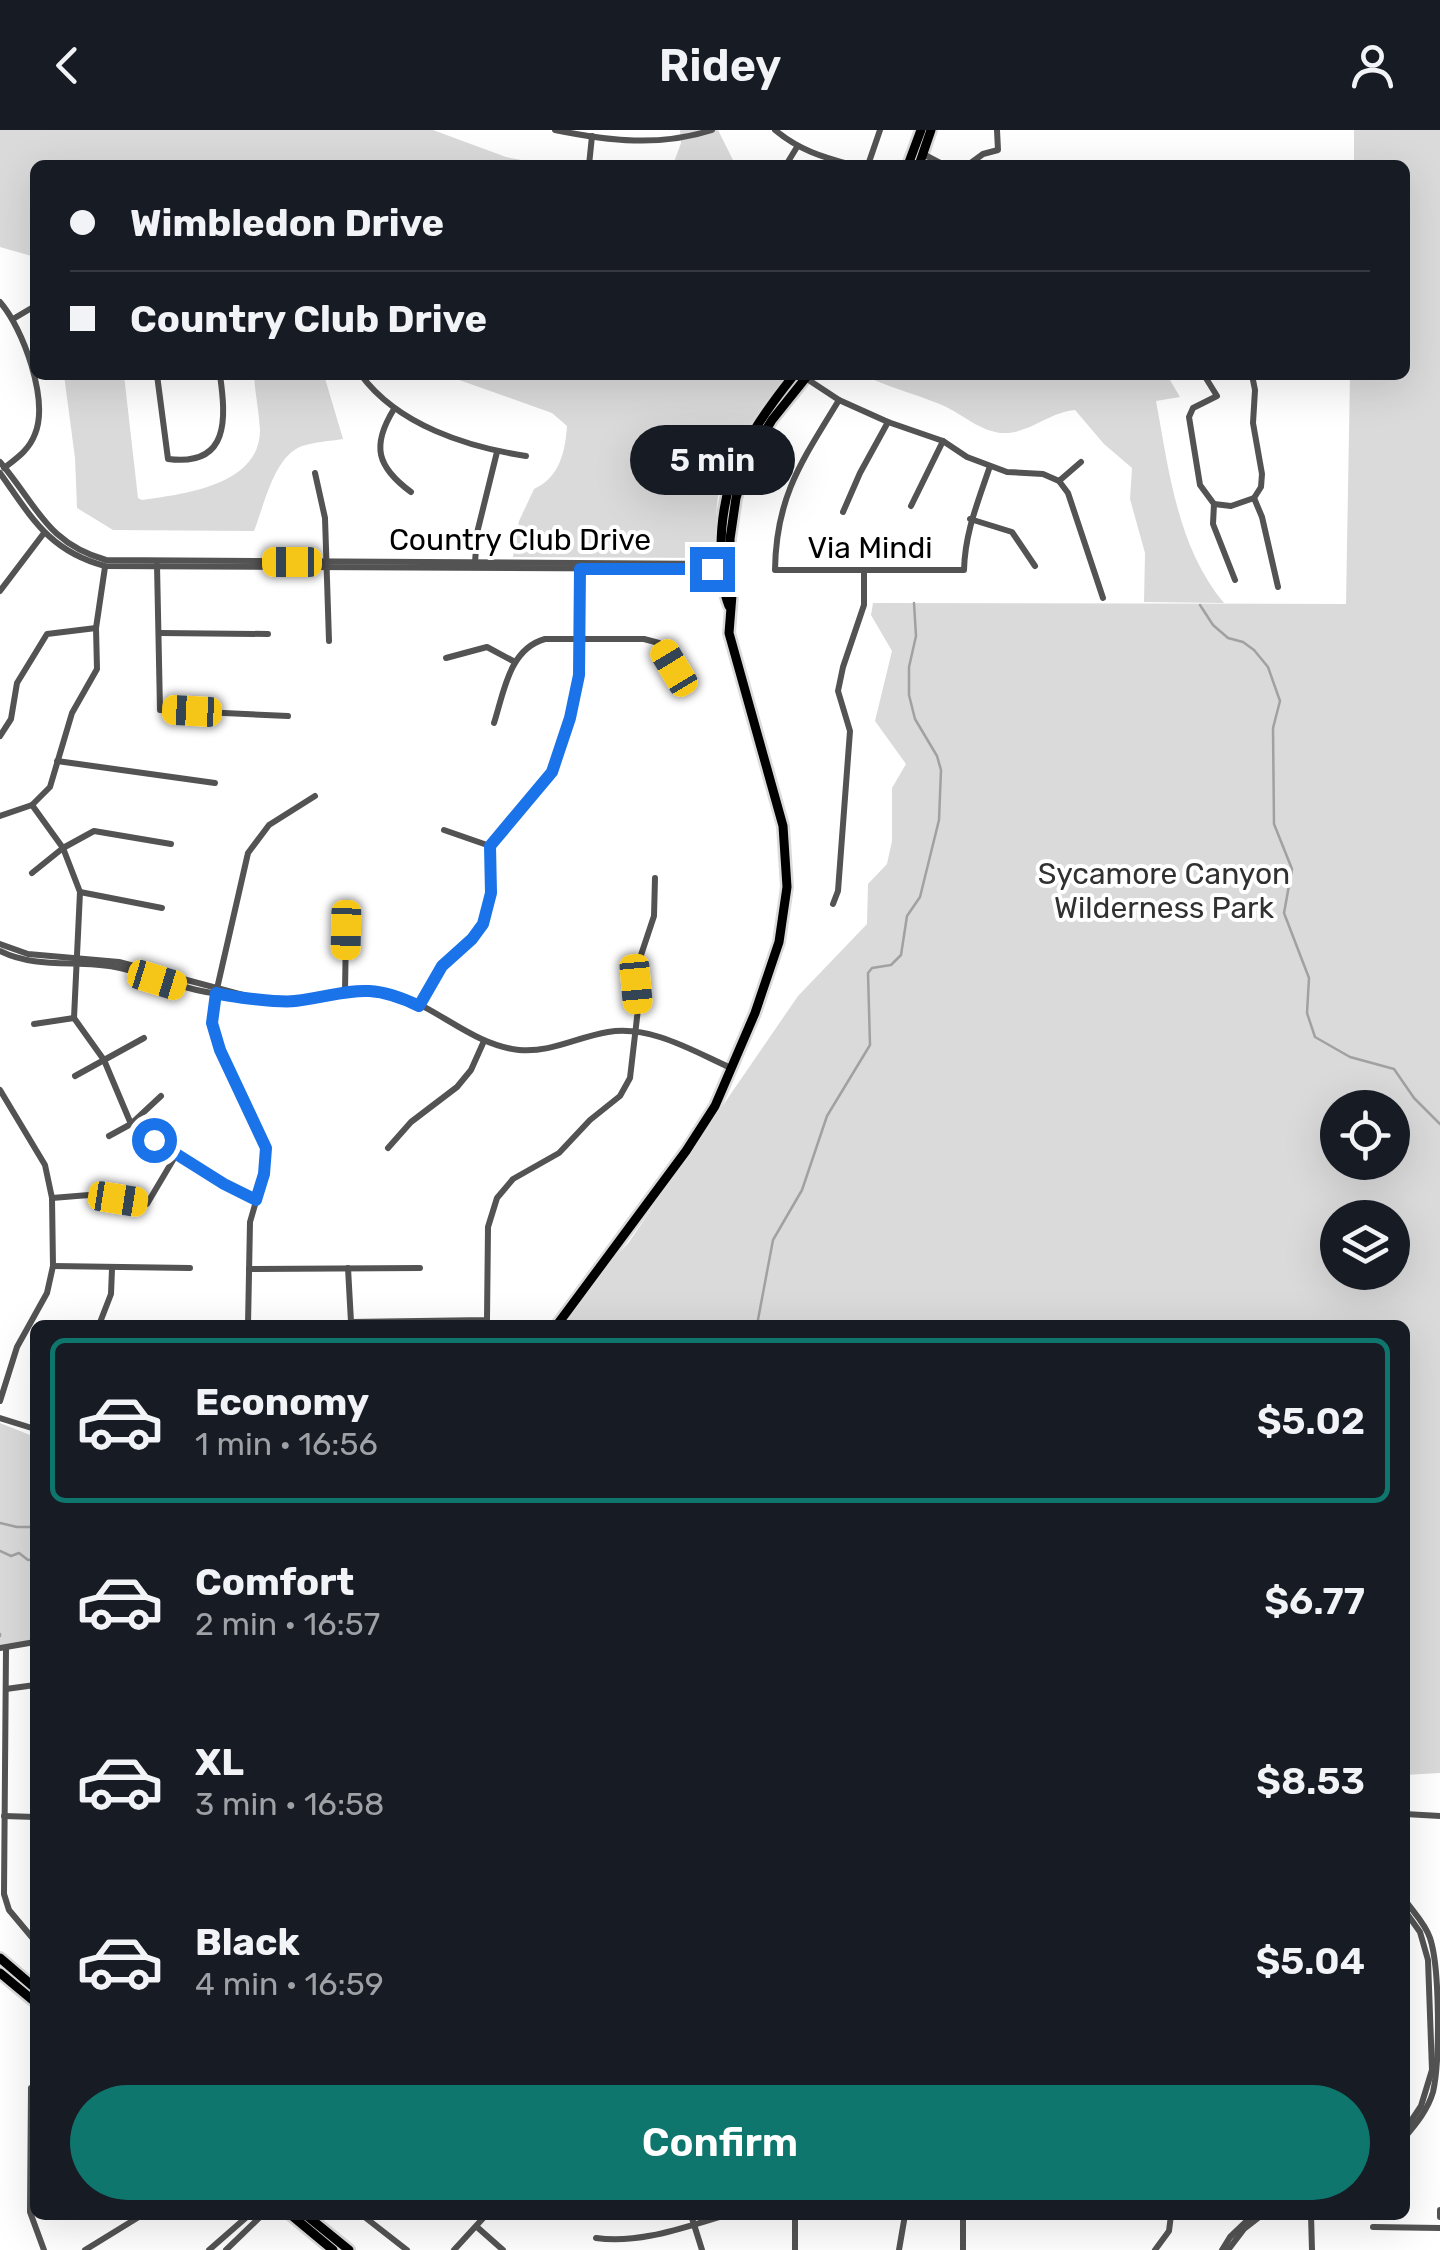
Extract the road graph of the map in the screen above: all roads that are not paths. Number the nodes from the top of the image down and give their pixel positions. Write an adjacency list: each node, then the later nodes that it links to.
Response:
1 (555, 130): 8 (street)
2 (712, 130): 8 (street)
3 (775, 130): 9 (street)
4 (880, 130): 13 (street)
5 (921, 130): 14 (main road)
6 (931, 130): 15 (main road)
7 (997, 130): 16 (street)
8 (592, 136): 10 (street)
9 (797, 148): 11 (street); 12 (street)
10 (590, 160)
11 (789, 160)
12 (830, 160)
13 (870, 160)
14 (910, 160)
15 (921, 160)
16 (975, 160)
17 (0, 302): 19 (street)
18 (30, 309): 19 (street)
19 (13, 319): 20 (street)
20 (30, 366)
21 (33, 380): 37 (street)
22 (158, 380): 23 (street)
23 (221, 380)
24 (366, 380): 30 (street)
25 (799, 380): 52 (main road)
26 (808, 380): 29 (street)
27 (1207, 380): 42 (street)
28 (1253, 380): 41 (street)
29 (839, 400): 31 (street); 54 (street, Via Mindi)
30 (394, 409): 33 (street); 40 (street)
31 (888, 422): 32 (street); 44 (street)
32 (943, 441): 36 (street); 43 (street)
33 (497, 452): 34 (street); 50 (street)
34 (526, 456)
35 (1081, 462): 39 (street)
36 (990, 466): 39 (street); 45 (street)
37 (1, 468): 46 (street, Country Club Drive)
38 (315, 473): 49 (street)
39 (1059, 481): 58 (street)
40 (411, 492)
41 (1254, 498): 42 (street); 56 (street)
42 (1214, 504): 55 (street)
43 (911, 506)
44 (843, 512)
45 (970, 519): 53 (street); 54 (street, Via Mindi)
46 (46, 531): 47 (street, Country Club Drive); 57 (street)
47 (106, 563): 48 (street, Country Club Drive); 59 (street)
48 (157, 564): 49 (street, Country Club Drive); 60 (street)
49 (326, 565): 50 (street, Country Club Drive); 63 (street)
50 (475, 565): 51 (street, Country Club Drive)
51 (580, 566): 52 (street, Country Club Drive); 62 (street)
52 (724, 566): 96 (main road)
53 (1036, 566)
54 (864, 570): 82 (street)
55 (1235, 580)
56 (1278, 587)
57 (0, 591)
58 (1103, 598)
59 (96, 628): 69 (street); 70 (street)
60 (160, 633): 61 (street); 67 (street)
61 (268, 634)
62 (579, 639): 65 (street); 66 (street); 77 (street)
63 (329, 641)
64 (446, 658): 65 (street)
65 (514, 662): 68 (street)
66 (675, 690)
67 (288, 716)
68 (494, 723)
69 (0, 736)
70 (58, 761): 71 (street); 73 (street)
71 (215, 783)
72 (315, 796): 87 (street)
73 (32, 805): 74 (street); 78 (street)
74 (0, 816)
75 (444, 830): 77 (street)
76 (170, 844): 78 (street)
77 (490, 846): 89 (street)
78 (63, 848): 79 (street); 81 (street)
79 (32, 873)
80 (654, 878): 92 (street)
81 (80, 892): 83 (street); 86 (street)
82 (833, 904)
83 (162, 908)
84 (346, 930): 88 (street)
85 (0, 947): 86 (street)
86 (75, 960): 87 (street); 90 (street)
87 (216, 990): 88 (street); 105 (street)
88 (346, 991): 89 (street)
89 (419, 1006): 94 (street)
90 (74, 1018): 91 (street); 95 (street)
91 (34, 1024)
92 (636, 1031): 94 (street); 96 (street); 116 (street)
93 (144, 1038): 95 (street)
94 (484, 1041): 102 (street)
95 (104, 1060): 97 (street); 100 (street)
96 (731, 1068): 117 (main road)
97 (76, 1076)
98 (0, 1090): 104 (street)
99 (161, 1096): 100 (street)
100 (131, 1124): 101 (street); 103 (street)
101 (109, 1136)
102 (388, 1148)
103 (176, 1155): 104 (street); 105 (street)
104 (52, 1198): 106 (street)
105 (256, 1200): 109 (street)
106 (53, 1266): 107 (street); 112 (street)
107 (112, 1268): 108 (street); 113 (street)
108 (190, 1268)
109 (248, 1268): 110 (street); 114 (street)
110 (348, 1268): 111 (street); 115 (street)
111 (420, 1268)
112 (32, 1320)
113 (102, 1320)
114 (248, 1320)
115 (350, 1320)
116 (487, 1320)
117 (560, 1320)
118 (30, 1323): 119 (street)
119 (0, 1400)
120 (0, 1418): 121 (street)
121 (30, 1427)
122 (30, 1643): 123 (street)
123 (3, 1649): 125 (street)
124 (30, 1686): 125 (street)
125 (6, 1688): 127 (street)
126 (1410, 1814): 128 (street)
127 (4, 1816): 129 (street); 131 (street)
128 (1440, 1816)
129 (30, 1817)
130 (1410, 1912): 136 (street)
131 (30, 1935)
132 (0, 1958): 134 (main road)
133 (0, 1972): 135 (main road)
134 (30, 1984)
135 (30, 1998)
136 (1436, 2030): 138 (street)
137 (30, 2088): 139 (street)
138 (1411, 2121)
139 (30, 2212)
140 (33, 2220): 162 (street)
141 (134, 2220): 163 (street)
142 (243, 2220): 164 (street)
143 (257, 2220): 165 (street)
144 (297, 2220): 166 (main road)
145 (312, 2220): 167 (main road)
146 (368, 2220): 168 (street)
147 (482, 2220): 158 (street)
148 (693, 2220): 157 (street)
149 (708, 2220): 157 (street)
150 (795, 2220): 172 (street)
151 (904, 2220): 173 (street)
152 (963, 2220): 174 (street)
153 (1170, 2220): 175 (street)
154 (1248, 2220): 176 (street)
155 (1256, 2220): 176 (street)
156 (1312, 2220): 177 (street)
157 (694, 2224): 161 (street); 171 (street)
158 (477, 2227): 169 (street); 170 (street)
159 (1373, 2227): 160 (street)
160 (1440, 2228)
161 (596, 2238)
162 (44, 2250)
163 (85, 2250)
164 (209, 2250)
165 (226, 2250)
166 (334, 2250)
167 (349, 2250)
168 (407, 2250)
169 (454, 2250)
170 (503, 2250)
171 (702, 2250)
172 (795, 2250)
173 (899, 2250)
174 (963, 2250)
175 (1155, 2250)
176 (1225, 2250)
177 (1312, 2250)

